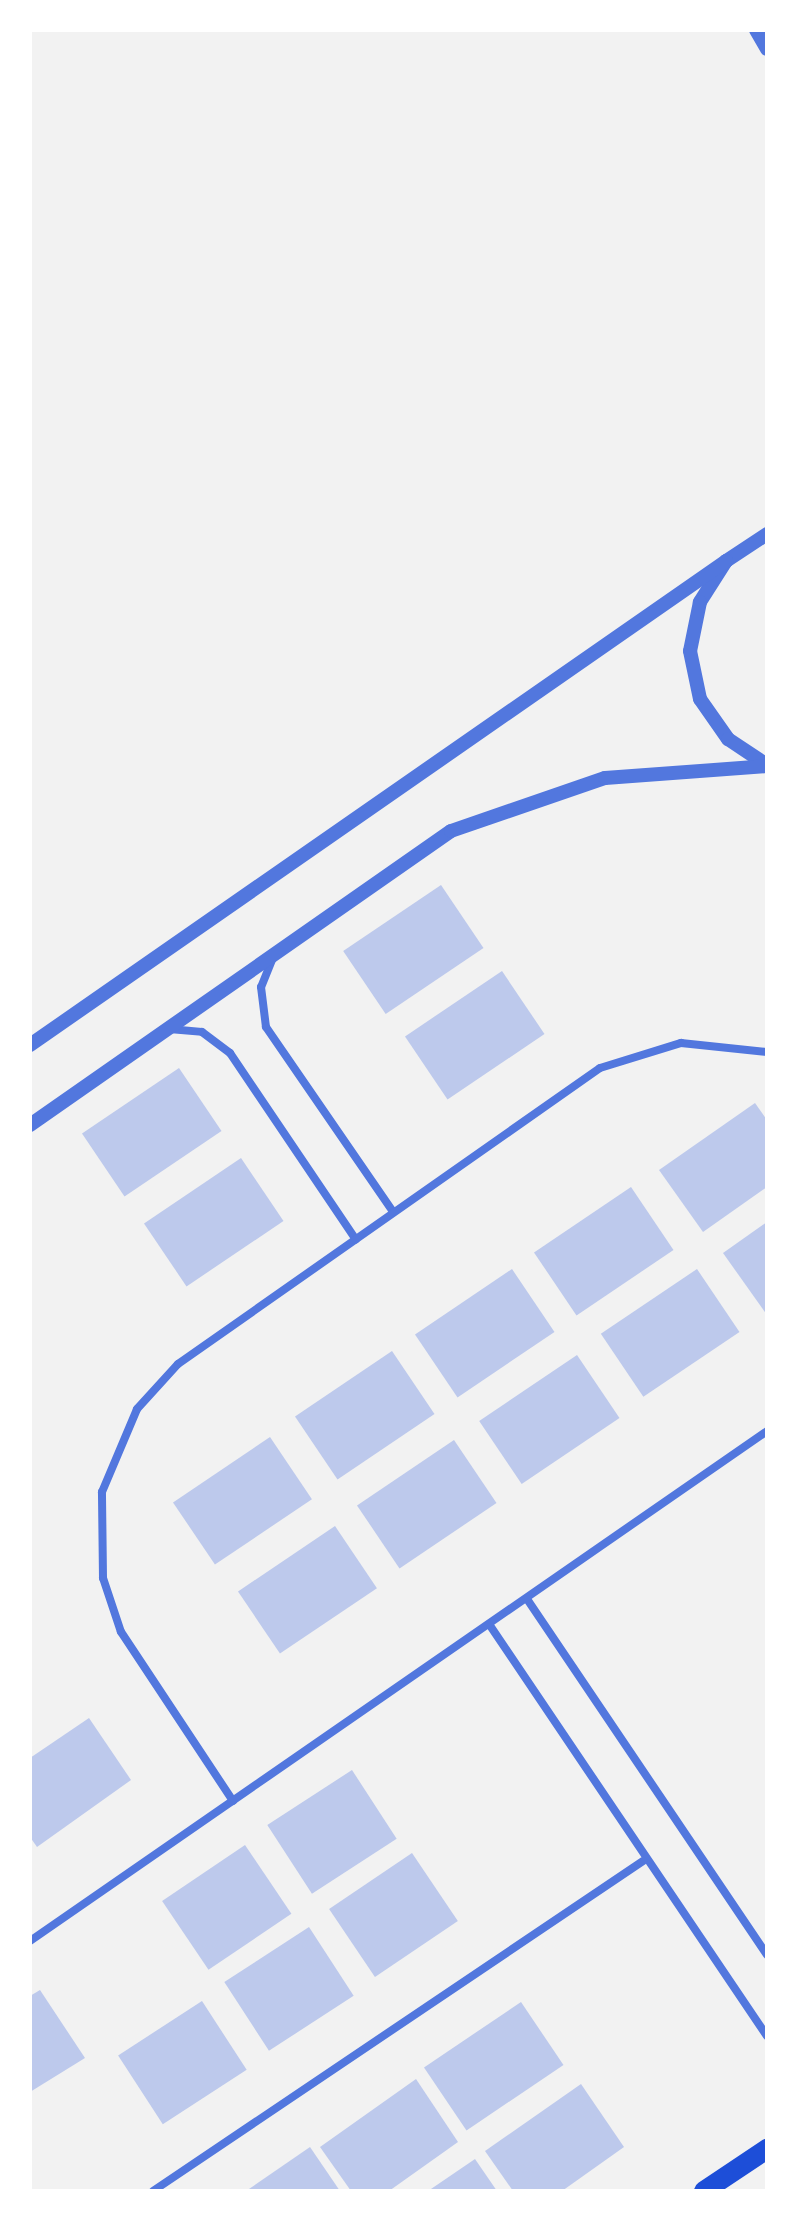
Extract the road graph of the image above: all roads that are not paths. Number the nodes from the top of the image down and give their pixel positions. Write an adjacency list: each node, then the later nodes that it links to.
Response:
1 (756, 30): 2 (street)
2 (767, 49)
3 (767, 534): 4 (street)
4 (726, 561): 5 (street); 8 (street)
5 (767, 766): 6 (street)
6 (274, 955): 7 (street); 11 (street)
7 (168, 1029): 10 (street); 12 (street)
8 (30, 1045)
9 (767, 1052): 11 (street)
10 (30, 1125)
11 (393, 1212): 12 (street)
12 (356, 1240): 16 (street)
13 (767, 1431): 14 (street)
14 (527, 1599): 15 (street); 19 (street)
15 (489, 1624): 16 (street); 17 (street)
16 (233, 1801): 18 (street)
17 (643, 1861): 20 (street); 22 (street)
18 (30, 1941)
19 (767, 1955)
20 (767, 2036)
21 (767, 2149): 23 (main road)
22 (153, 2191)
23 (704, 2191)

